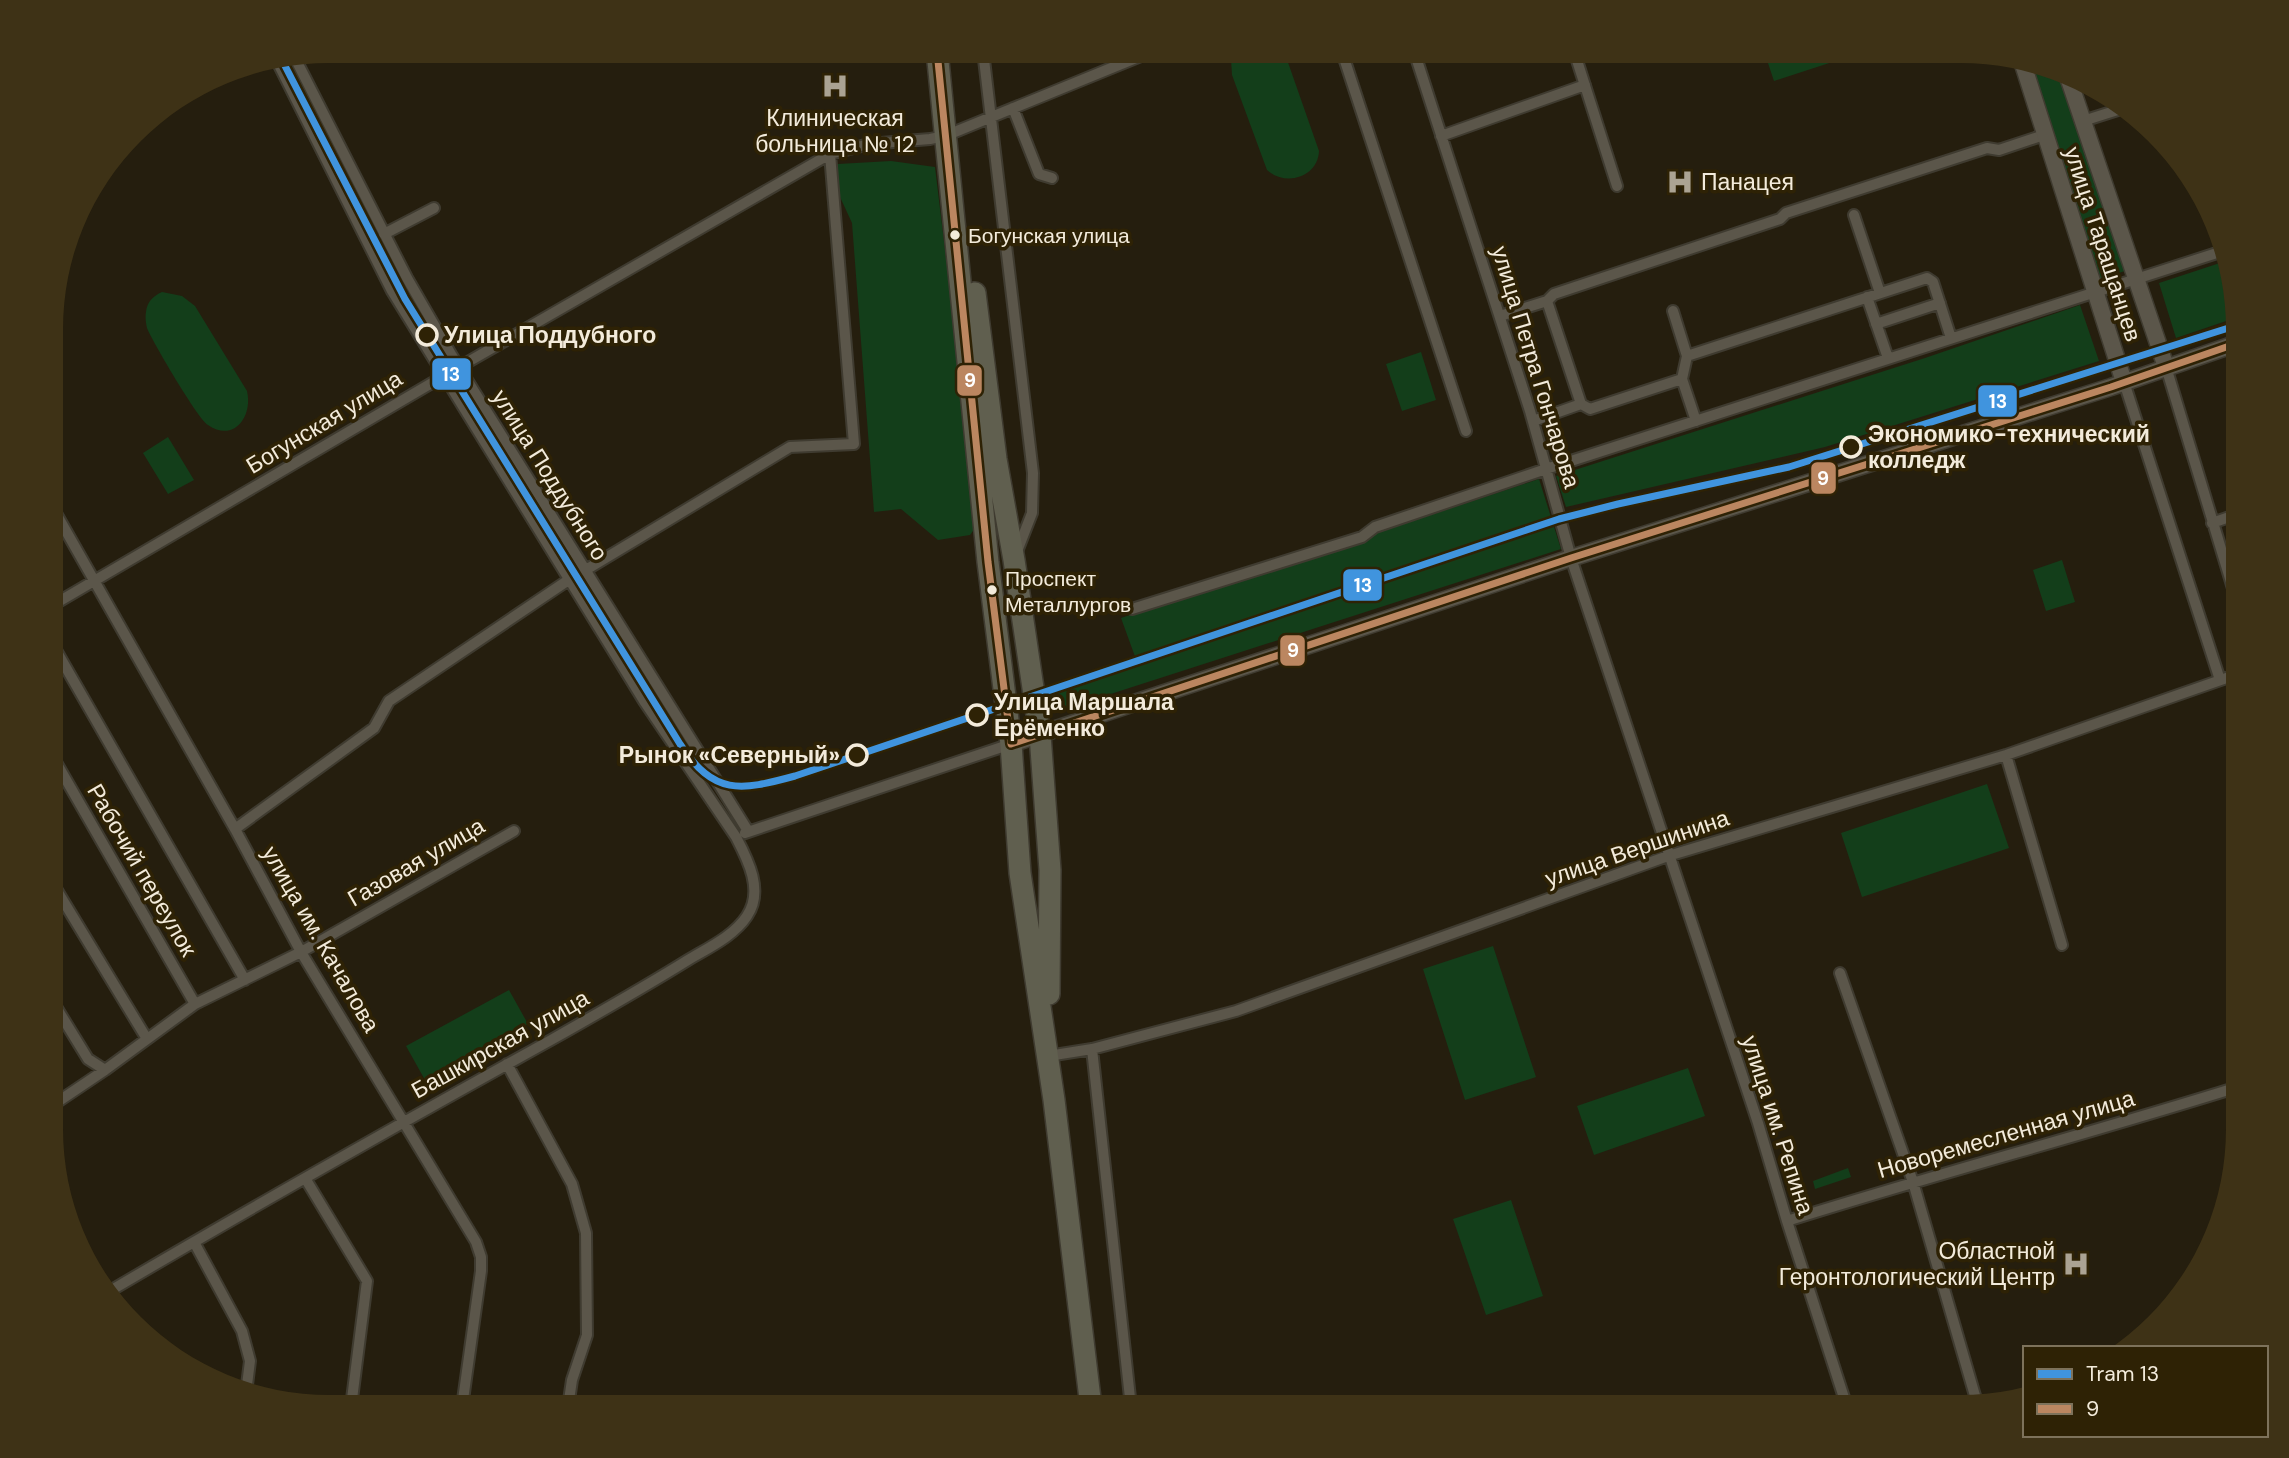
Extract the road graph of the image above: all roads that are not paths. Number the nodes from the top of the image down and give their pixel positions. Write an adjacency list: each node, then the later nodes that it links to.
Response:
1 (939, 63): 17 (highway)
2 (947, 63): 17 (highway)
3 (984, 63): 15 (street)
4 (1124, 63): 13 (street, Богунская улица)
5 (1346, 63): 48 (street)
6 (1417, 63): 19 (street, улица Петра Гончарова)
7 (1580, 63): 11 (street)
8 (298, 65): 25 (street, улица Поддубного)
9 (280, 67): 42 (street, улица Поддубного)
10 (2025, 71): 18 (main road, улица Таращанцев)
11 (1585, 85): 19 (street); 22 (street)
12 (2072, 87): 16 (main road, улица Таращанцев)
13 (1013, 108): 15 (street, Богунская улица); 21 (street)
14 (2113, 112): 16 (street)
15 (990, 117): 17 (street, Богунская улица); 54 (street)
16 (2083, 121): 27 (main road, улица Таращанцев)
17 (950, 134): 20 (street, Богунская улица); 54 (highway); 55 (highway)
18 (2044, 135): 28 (main road, улица Таращанцев); 31 (street)
19 (1441, 136): 34 (street, улица Петра Гончарова)
20 (831, 155): 40 (street, Богунская улица); 57 (street)
21 (1052, 178)
22 (1617, 186)
23 (434, 208): 25 (street)
24 (1854, 215): 29 (street)
25 (384, 234): 40 (street, улица Поддубного)
26 (2215, 254): 27 (street)
27 (2135, 279): 28 (street); 41 (main road, улица Таращанцев)
28 (2094, 292): 36 (street); 44 (main road, улица Таращанцев)
29 (1880, 293): 30 (street); 32 (street)
30 (1867, 297): 35 (street); 38 (street)
31 (1547, 301): 34 (street); 45 (street)
32 (1940, 303): 35 (street); 36 (street)
33 (1673, 311): 38 (street)
34 (1500, 316): 46 (street, улица Петра Гончарова)
35 (1876, 324): 39 (street)
36 (1951, 338): 39 (street)
37 (2226, 347): 41 (main road)
38 (1687, 356): 43 (street)
39 (1888, 358): 47 (street)
40 (459, 367): 42 (street, Богунская улица); 57 (street, улица Поддубного)
41 (2166, 367): 44 (main road); 51 (street, улица Таращанцев)
42 (444, 376): 58 (street, улица Поддубного); 59 (street, Богунская улица)
43 (1682, 379): 45 (street); 47 (street)
44 (2124, 382): 53 (main road); 64 (street, улица Таращанцев)
45 (1581, 404): 46 (street)
46 (1533, 421): 49 (street, улица Петра Гончарова)
47 (1696, 421): 49 (street)
48 (1466, 431)
49 (1546, 469): 53 (street, улица Петра Гончарова); 61 (street)
50 (2226, 518): 51 (street)
51 (2212, 523): 56 (street, улица Таращанцев)
52 (63, 525): 59 (street, улица им. Качалова)
53 (1571, 558): 65 (main road); 74 (street, улица Петра Гончарова)
54 (1014, 560): 55 (highway); 65 (highway)
55 (988, 562): 66 (highway)
56 (2226, 567)
57 (584, 571): 72 (street, улица Поддубного)
58 (570, 579): 68 (street, улица Поддубного); 70 (street)
59 (96, 581): 60 (street, Богунская улица); 70 (street, улица им. Качалова)
60 (63, 599)
61 (1132, 609)
62 (63, 662): 81 (street)
63 (2226, 678): 64 (street, улица Вершинина)
64 (2220, 680): 67 (street, улица Вершинина)
65 (1040, 735): 66 (main road); 75 (highway)
66 (1011, 744): 72 (street); 76 (highway)
67 (2006, 755): 74 (street, улица Вершинина); 78 (street)
68 (682, 756): 73 (street, Башкирская улица)
69 (63, 774): 82 (street, Рабочий переулок)
70 (235, 829): 79 (street, улица им. Качалова)
71 (514, 831): 79 (street, Газовая улица)
72 (748, 831): 73 (street)
73 (736, 837): 87 (street, Башкирская улица)
74 (1668, 856): 85 (street, улица Вершинина); 94 (street, улица им. Репина)
75 (1050, 870): 76 (highway); 86 (highway)
76 (1020, 873): 86 (highway)
77 (63, 901): 84 (street)
78 (2062, 945)
79 (301, 952): 81 (street, Газовая улица); 91 (street, улица им. Качалова)
80 (1840, 973): 93 (street)
81 (245, 980): 82 (street, Газовая улица)
82 (195, 1004): 84 (street, Газовая улица)
83 (63, 1018): 88 (street)
84 (146, 1039): 88 (street, Газовая улица)
85 (1092, 1049): 86 (street, улица Вершинина); 103 (street)
86 (1048, 1056): 102 (highway)
87 (507, 1064): 91 (street, Башкирская улица); 101 (street)
88 (105, 1070): 90 (street, Газовая улица)
89 (2226, 1091): 93 (street, Новоремесленная улица)
90 (63, 1098)
91 (404, 1122): 92 (street, Башкирская улица); 100 (street, улица им. Качалова)
92 (306, 1178): 95 (street, Башкирская улица); 99 (street)
93 (1913, 1182): 94 (street, Новоремесленная улица); 98 (street)
94 (1787, 1221): 104 (street, улица им. Репина)
95 (194, 1242): 96 (street, Башкирская улица); 97 (street)
96 (116, 1288)
97 (247, 1382)
98 (1975, 1394)
99 (352, 1395)
100 (464, 1395)
101 (570, 1395)
102 (1089, 1395)
103 (1130, 1395)
104 (1843, 1395)

